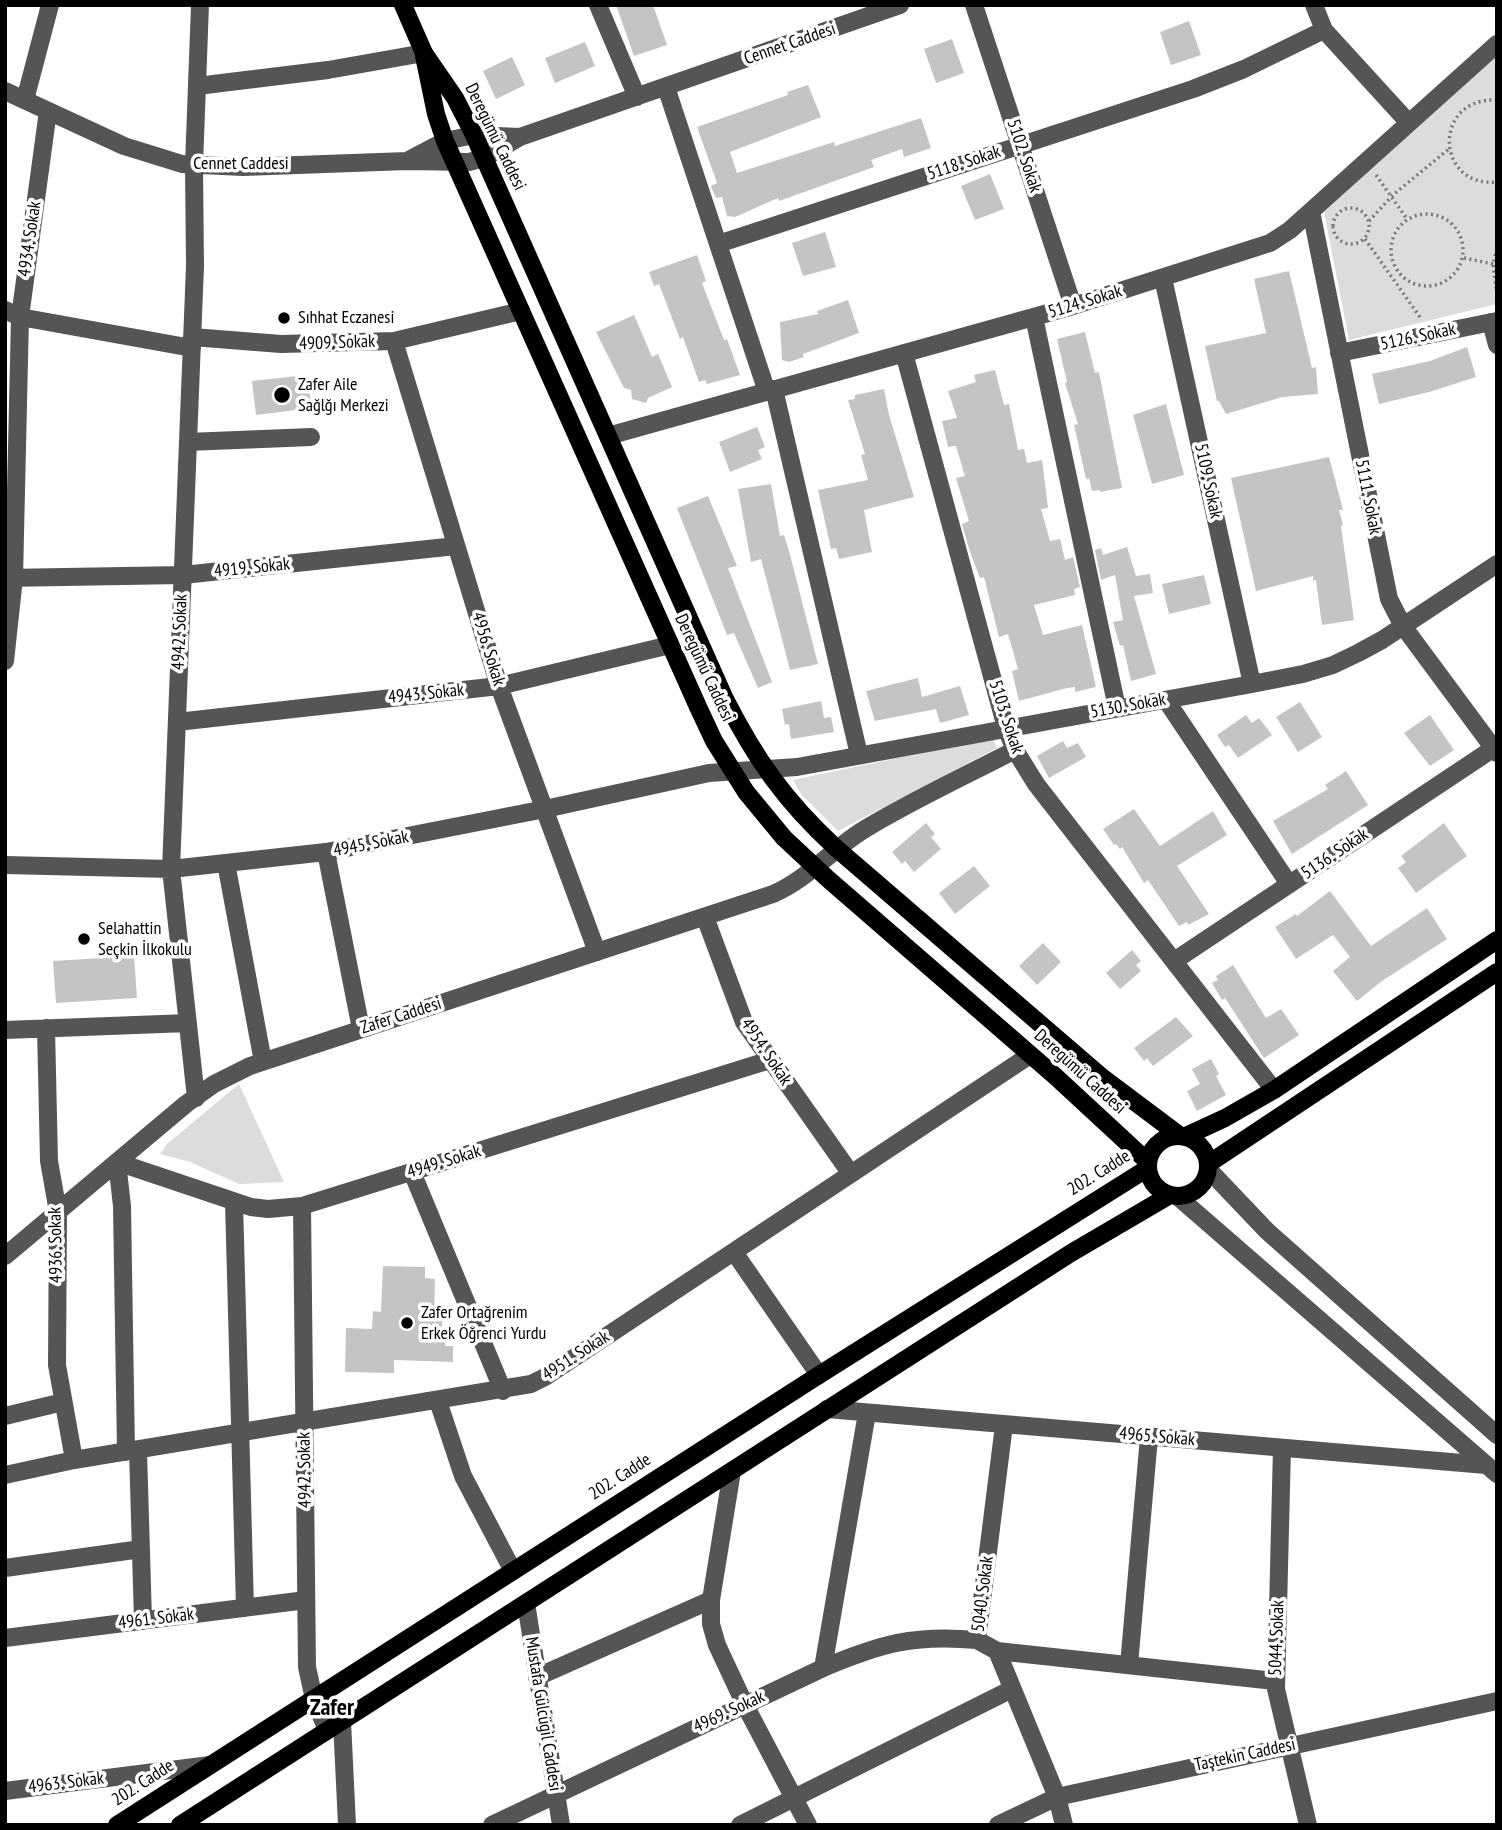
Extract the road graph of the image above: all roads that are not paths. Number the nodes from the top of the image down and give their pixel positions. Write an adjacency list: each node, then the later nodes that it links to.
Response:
1 (50, 5): 15 (street)
2 (200, 5): 11 (street, 4942. Sokak)
3 (403, 5): 10 (main road, Deregümü Caddesi)
4 (598, 5): 14 (street)
5 (900, 5): 12 (street, Cennet Caddesi)
6 (974, 5): 21 (street, 5102. Sokak)
7 (1314, 5): 8 (street)
8 (1324, 30): 17 (street); 21 (street, 5118. Sokak)
9 (1497, 44): 17 (street, 5124. Sokak)
10 (424, 53): 11 (street); 18 (main road, Deregümü Caddesi); 20 (main road, Deregümü Caddesi)
11 (197, 86): 25 (street, 4942. Sokak)
12 (666, 87): 14 (street, Cennet Caddesi); 27 (street)
13 (5, 91): 15 (street, Cennet Caddesi)
14 (637, 97): 19 (street, Cennet Caddesi)
15 (25, 100): 16 (street, Cennet Caddesi)
16 (48, 111): 25 (street, Cennet Caddesi); 31 (street, 4934. Sokak)
17 (1409, 123): 26 (street, 5124. Sokak)
18 (474, 135): 19 (street, Cennet Caddesi); 20 (street, Cennet Caddesi); 22 (main road, Deregümü Caddesi)
19 (520, 137): 22 (street, Cennet Caddesi)
20 (445, 141): 23 (street, Cennet Caddesi); 24 (main road, Deregümü Caddesi)
21 (1020, 145): 27 (street, 5118. Sokak); 29 (street, 5102. Sokak)
22 (484, 158): 24 (street, Cennet Caddesi); 41 (main road, Deregümü Caddesi)
23 (407, 161): 24 (street, Cennet Caddesi); 25 (street, Cennet Caddesi)
24 (455, 163): 30 (main road, Deregümü Caddesi)
25 (194, 165): 35 (street, 4942. Sokak)
26 (1311, 211): 28 (street, 5124. Sokak); 38 (street, 5111. Sokak)
27 (718, 243): 39 (street)
28 (1163, 278): 29 (street, 5124. Sokak); 51 (street, 5109. Sokak)
29 (1073, 306): 32 (street, 5124. Sokak)
30 (521, 311): 34 (street, 4909. Sokak); 49 (main road, Deregümü Caddesi)
31 (13, 314): 35 (street, 4909. Sokak); 40 (street, 4934. Sokak)
32 (1034, 317): 37 (street, 5124. Sokak); 54 (street)
33 (1494, 321): 36 (street); 38 (street, 5126. Sokak)
34 (394, 341): 35 (street, 4909. Sokak); 44 (street, 4956. Sokak)
35 (192, 342): 43 (street, 4942. Sokak)
36 (1497, 345)
37 (904, 353): 39 (street, 5124. Sokak); 56 (street, 5103. Sokak)
38 (1339, 353): 48 (street, 5111. Sokak)
39 (771, 391): 41 (street, 5124. Sokak); 59 (street)
40 (11, 428): 47 (street, 4934. Sokak)
41 (608, 436): 61 (main road, Deregümü Caddesi)
42 (311, 437): 43 (street)
43 (188, 442): 46 (street, 4942. Sokak)
44 (456, 545): 46 (street, 4919. Sokak); 52 (street, 4956. Sokak)
45 (1497, 564): 48 (street, 5130. Sokak)
46 (183, 575): 47 (street, 4919. Sokak); 55 (street, 4942. Sokak)
47 (10, 578): 50 (street, 4934. Sokak)
48 (1403, 626): 51 (street, 5130. Sokak); 57 (street, 5111. Sokak)
49 (670, 645): 52 (street, 4943. Sokak); 60 (main road, Deregümü Caddesi)
50 (5, 660)
51 (1252, 684): 53 (street, 5130. Sokak)
52 (499, 686): 55 (street, 4943. Sokak); 62 (street, 4956. Sokak)
53 (1166, 699): 54 (street, 5130. Sokak); 69 (street)
54 (1117, 708): 56 (street, 5130. Sokak)
55 (177, 722): 68 (street, 4942. Sokak)
56 (1006, 728): 58 (street, 5103. Sokak); 59 (street, 5130. Sokak)
57 (1496, 749): 69 (street, 5136. Sokak)
58 (1015, 750): 63 (street, Zafer Caddesi); 73 (street, 5103. Sokak)
59 (859, 755): 61 (street, 5130. Sokak)
60 (732, 771): 61 (street, 5130. Sokak); 62 (street, 4945. Sokak); 67 (main road, Deregümü Caddesi)
61 (766, 771): 63 (main road, Deregümü Caddesi)
62 (545, 809): 64 (street, 4945. Sokak); 72 (street, 4956. Sokak)
63 (836, 848): 67 (street, Zafer Caddesi); 84 (main road, Deregümü Caddesi)
64 (326, 852): 65 (street, 4945. Sokak); 77 (street)
65 (226, 863): 68 (street, 4945. Sokak); 81 (street)
66 (5, 865): 68 (street, 4945. Sokak)
67 (815, 868): 70 (street, Zafer Caddesi); 79 (main road, Deregümü Caddesi)
68 (171, 869): 75 (street, 4942. Sokak)
69 (1289, 884): 73 (street, 5136. Sokak)
70 (705, 916): 72 (street, Zafer Caddesi); 80 (street, 4954. Sokak)
71 (1497, 940): 82 (main road)
72 (597, 952): 77 (street, Zafer Caddesi)
73 (1174, 961): 82 (street, 5103. Sokak)
74 (1497, 972): 87 (main road)
75 (188, 1023): 76 (street); 83 (street, 4942. Sokak)
76 (46, 1028): 78 (street); 93 (street, 4936. Sokak)
77 (361, 1029): 81 (street, Zafer Caddesi)
78 (5, 1030)
79 (1030, 1055): 86 (main road, Deregümü Caddesi); 89 (street, 4951. Sokak)
80 (770, 1060): 88 (street, 4949. Sokak); 89 (street, 4954. Sokak)
81 (262, 1062): 83 (street, Zafer Caddesi)
82 (1274, 1090): 84 (main road)
83 (195, 1098): 85 (street, Zafer Caddesi)
84 (1182, 1136): 86 (main road); 87 (main road)
85 (117, 1162): 91 (street, 4949. Sokak); 93 (street, Zafer Caddesi); 109 (street)
86 (1148, 1165): 90 (main road); 96 (main road, 202. Cadde)
87 (1208, 1167): 90 (main road); 106 (street)
88 (412, 1172): 92 (street, 4949. Sokak); 97 (street)
89 (851, 1174): 94 (street, 4951. Sokak)
90 (1173, 1195): 100 (main road); 111 (street)
91 (234, 1202): 92 (street, 4949. Sokak); 105 (street)
92 (302, 1206): 103 (street, 4942. Sokak)
93 (58, 1212): 95 (street, Zafer Caddesi); 99 (street, 4936. Sokak)
94 (734, 1252): 96 (street); 97 (street, 4951. Sokak)
95 (5, 1256)
96 (819, 1375): 116 (main road, 202. Cadde)
97 (503, 1391): 98 (street, 4951. Sokak)
98 (438, 1401): 103 (street, 4951. Sokak); 116 (street)
99 (63, 1402): 102 (street); 110 (street, 4936. Sokak)
100 (827, 1409): 101 (street, 4965. Sokak); 112 (main road)
101 (867, 1413): 104 (street, 4965. Sokak); 126 (street)
102 (5, 1416)
103 (304, 1422): 105 (street, 4951. Sokak); 117 (street, 4942. Sokak)
104 (1004, 1424): 107 (street, 4965. Sokak); 123 (street, 5040. Sokak)
105 (240, 1433): 109 (street, 4951. Sokak); 120 (street)
106 (1497, 1435)
107 (1149, 1437): 108 (street, 4965. Sokak); 125 (street)
108 (1282, 1448): 111 (street, 4965. Sokak); 128 (street, 5044. Sokak)
109 (132, 1451): 110 (street, 4951. Sokak); 114 (street)
110 (74, 1460): 113 (street, 4951. Sokak)
111 (1492, 1470)
112 (732, 1471): 118 (street); 119 (main road)
113 (5, 1475)
114 (141, 1549): 115 (street); 121 (street)
115 (5, 1569)
116 (513, 1571): 130 (main road, 202. Cadde)
117 (306, 1600): 120 (street, 4961. Sokak); 130 (street, 4942. Sokak)
118 (711, 1600): 127 (street); 132 (street)
119 (526, 1603): 127 (street, Mustafa Gülcügil Caddesi); 133 (main road)
120 (246, 1608): 121 (street, 4961. Sokak)
121 (143, 1621): 122 (street, 4961. Sokak)
122 (5, 1638)
123 (976, 1640): 124 (street, 5040. Sokak); 126 (street, 4969. Sokak)
124 (997, 1651): 125 (street); 129 (street, 5040. Sokak)
125 (1129, 1665): 128 (street)
126 (823, 1668): 132 (street, 4969. Sokak)
127 (537, 1677): 137 (street, Mustafa Gülcügil Caddesi)
128 (1275, 1681): 134 (street, 5044. Sokak)
129 (1012, 1689): 138 (street, 5040. Sokak); 139 (street)
130 (314, 1699): 133 (street, 4942. Sokak); 135 (main road, 202. Cadde)
131 (1497, 1701): 134 (street, Taştekin Caddesi)
132 (745, 1704): 137 (street, 4969. Sokak); 139 (street)
133 (335, 1726): 141 (main road); 142 (street, 4942. Sokak)
134 (1289, 1746): 138 (street, Taştekin Caddesi); 149 (street, 5044. Sokak)
135 (210, 1765): 136 (street, 4963. Sokak); 140 (main road, 202. Cadde)
136 (5, 1791)
137 (555, 1795): 143 (street, 4969. Sokak); 144 (street, Mustafa Gülcügil Caddesi)
138 (1057, 1797): 147 (street, Taştekin Caddesi); 148 (street, 5040. Sokak)
139 (794, 1798): 145 (street); 146 (street)
140 (117, 1825)
141 (180, 1825)
142 (347, 1825)
143 (492, 1825)
144 (561, 1825)
145 (740, 1825)
146 (808, 1825)
147 (998, 1825)
148 (1064, 1825)
149 (1308, 1825)

